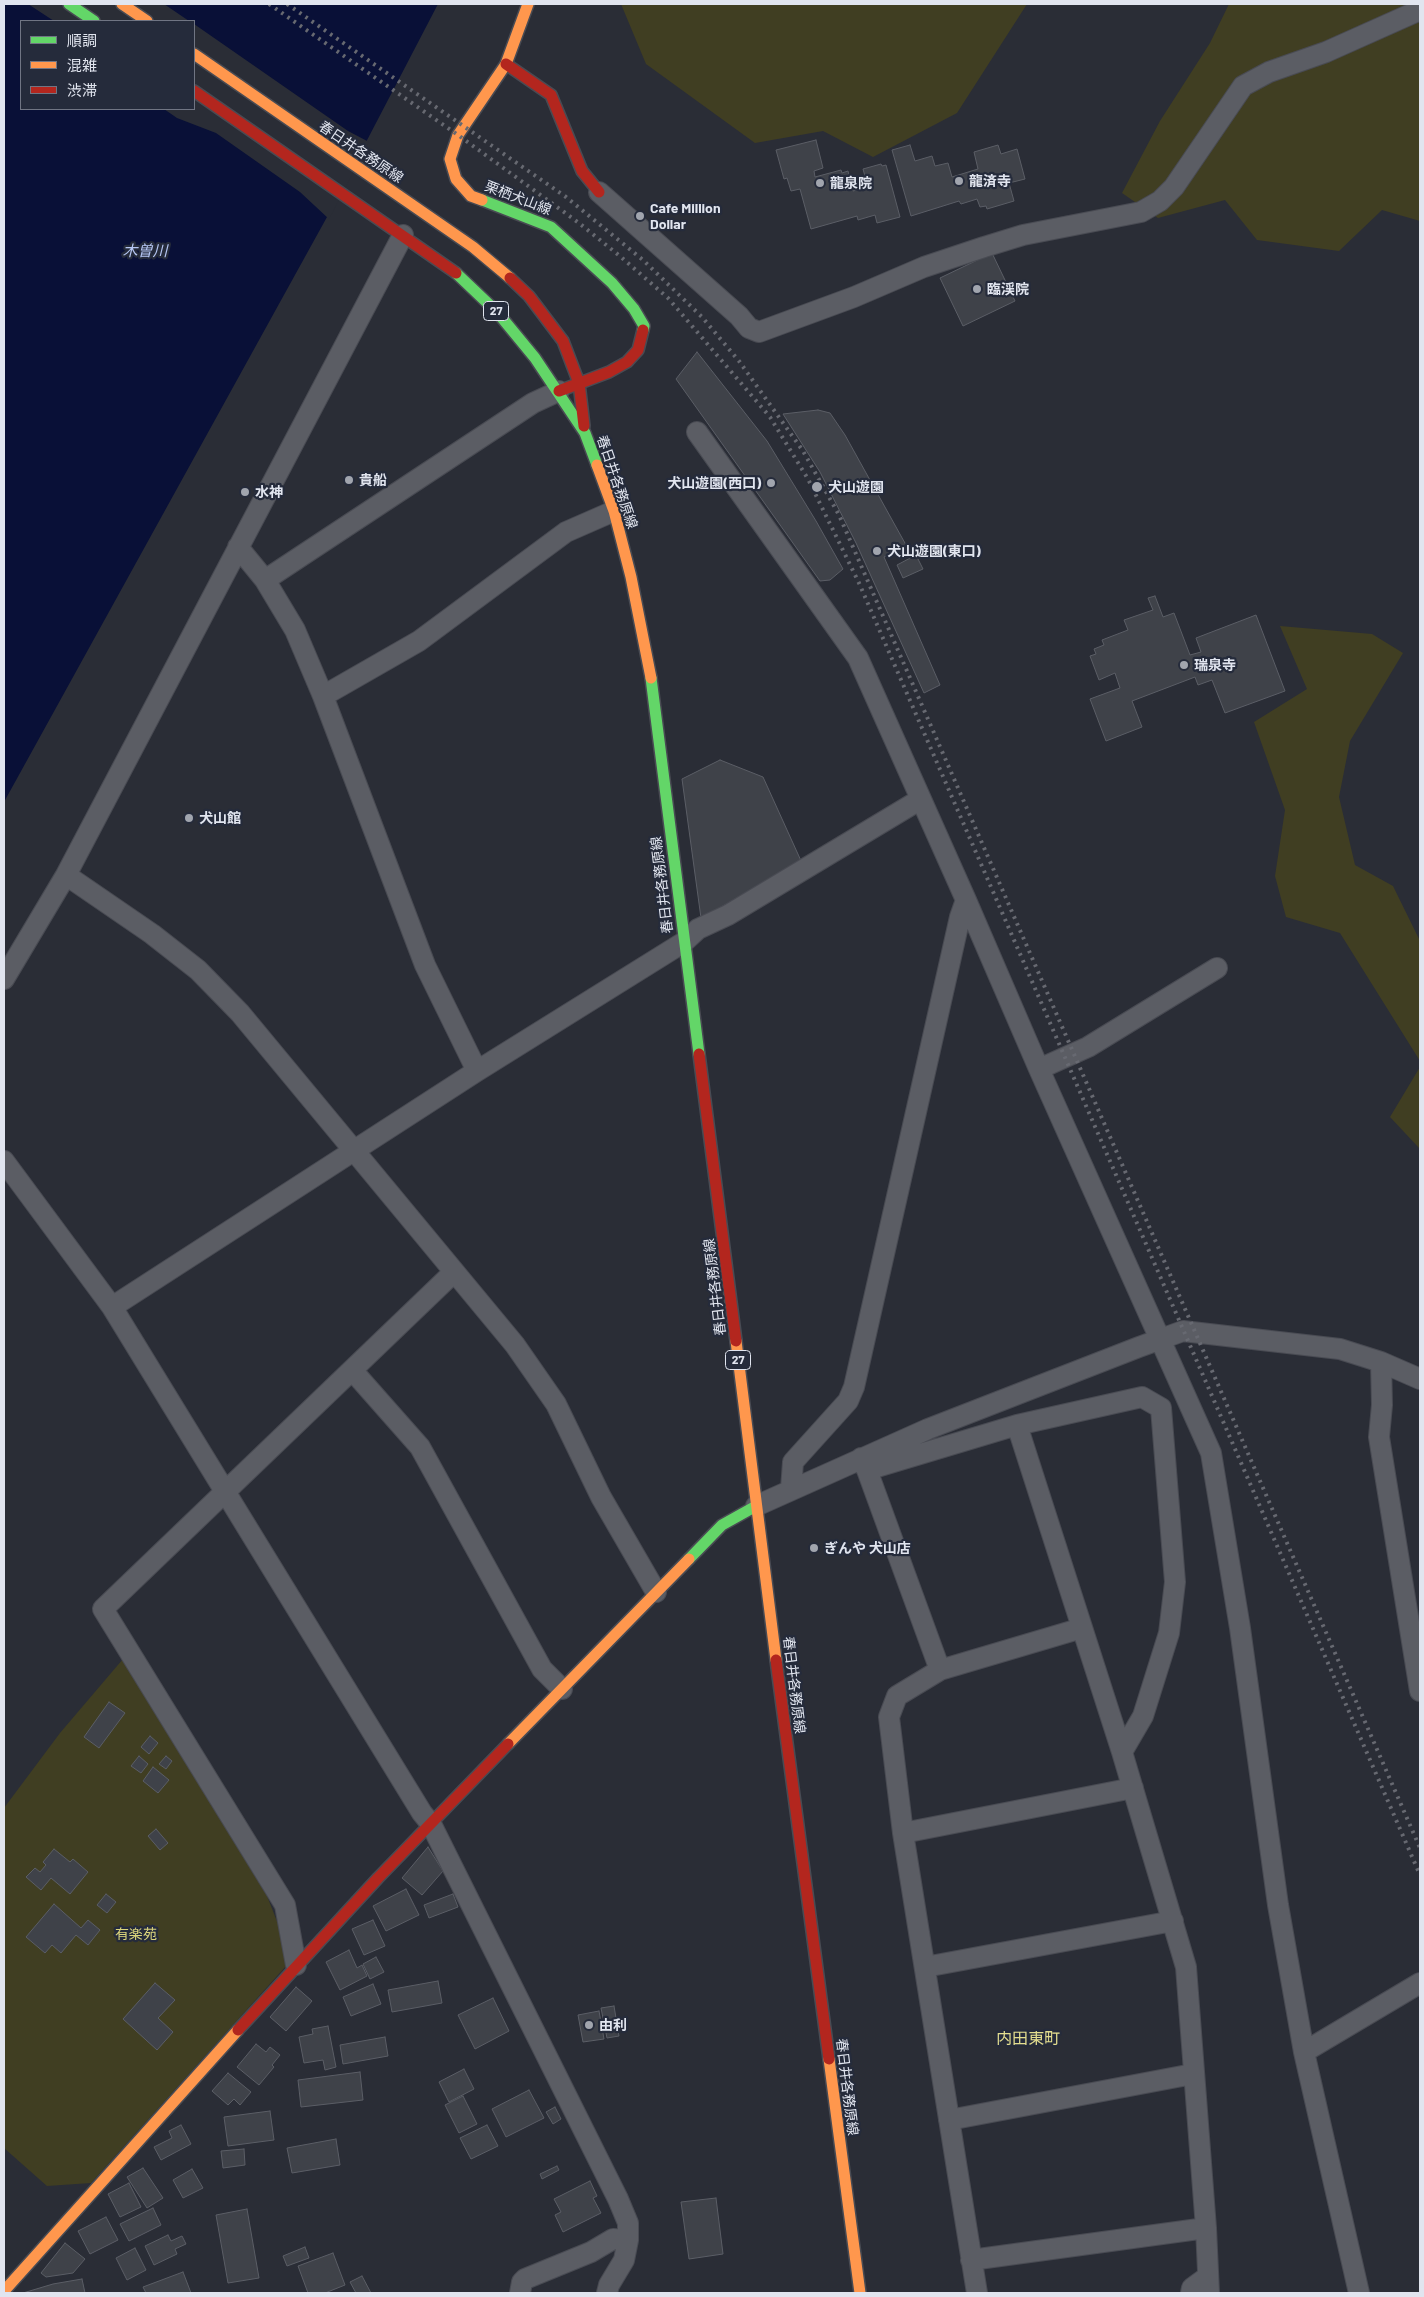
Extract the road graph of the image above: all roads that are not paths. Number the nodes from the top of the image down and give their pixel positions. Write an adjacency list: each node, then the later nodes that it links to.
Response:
1 (68, 4): 5 (main road)
2 (122, 4): 6 (main road)
3 (528, 4): 8 (main road, 栗栖犬山線)
4 (1420, 10): 10 (street)
5 (92, 20)
6 (146, 20)
7 (195, 55): 12 (main road, 春日井各務原線 / 27)
8 (506, 64): 10 (main road); 12 (main road, 栗栖犬山線)
9 (195, 92): 11 (main road, 春日井各務原線 / 27)
10 (599, 192)
11 (402, 228): 13 (main road, 春日井各務原線 / 27); 17 (street)
12 (579, 383): 13 (main road, 栗栖犬山線); 15 (main road, 春日井各務原線 / 27)
13 (559, 391): 15 (main road, 春日井各務原線 / 27); 18 (street)
14 (697, 432): 20 (street)
15 (585, 433): 16 (main road, 春日井各務原線 / 27)
16 (614, 511): 19 (street); 23 (main road, 春日井各務原線 / 27)
17 (238, 546): 18 (street); 21 (street)
18 (266, 580): 19 (street)
19 (323, 696): 27 (street)
20 (921, 799): 22 (street); 23 (street)
21 (66, 875): 25 (street); 28 (street)
22 (966, 900): 26 (street); 38 (street)
23 (684, 942): 27 (street); 40 (main road, 春日井各務原線 / 27)
24 (1217, 968): 26 (street)
25 (4, 979)
26 (1038, 1069): 32 (street)
27 (477, 1071): 28 (street)
28 (354, 1150): 30 (street); 31 (street)
29 (4, 1161): 31 (street)
30 (454, 1272): 34 (street); 41 (street)
31 (112, 1307): 39 (street)
32 (1161, 1339): 33 (street); 37 (street); 54 (street)
33 (1381, 1362): 35 (street); 45 (street)
34 (352, 1370): 39 (street); 44 (street)
35 (1420, 1379)
36 (1017, 1425): 37 (street); 42 (street); 46 (street)
37 (864, 1464): 38 (street); 43 (street)
38 (791, 1489): 40 (street)
39 (226, 1490): 48 (street); 51 (street)
40 (756, 1506): 41 (main road); 64 (main road, 春日井各務原線 / 27)
41 (656, 1592): 44 (main road)
42 (1082, 1628): 43 (street); 46 (street)
43 (940, 1670): 49 (street)
44 (562, 1689): 48 (main road)
45 (1420, 1691)
46 (1122, 1752): 47 (street)
47 (1133, 1788): 49 (street); 50 (street)
48 (431, 1824): 51 (main road); 58 (street)
49 (902, 1833): 52 (street)
50 (1173, 1921): 52 (street); 55 (street)
51 (296, 1965): 61 (main road)
52 (925, 1967): 56 (street)
53 (1420, 1983): 54 (street)
54 (1304, 2052): 67 (street)
55 (1193, 2074): 56 (street); 57 (street)
56 (950, 2120): 59 (street)
57 (1206, 2228): 59 (street); 60 (street)
58 (628, 2240): 62 (street); 63 (street)
59 (971, 2260): 65 (street)
60 (1208, 2285): 66 (street)
61 (4, 2290)
62 (520, 2293)
63 (607, 2293)
64 (860, 2293)
65 (977, 2293)
66 (1191, 2293)
67 (1359, 2293)

